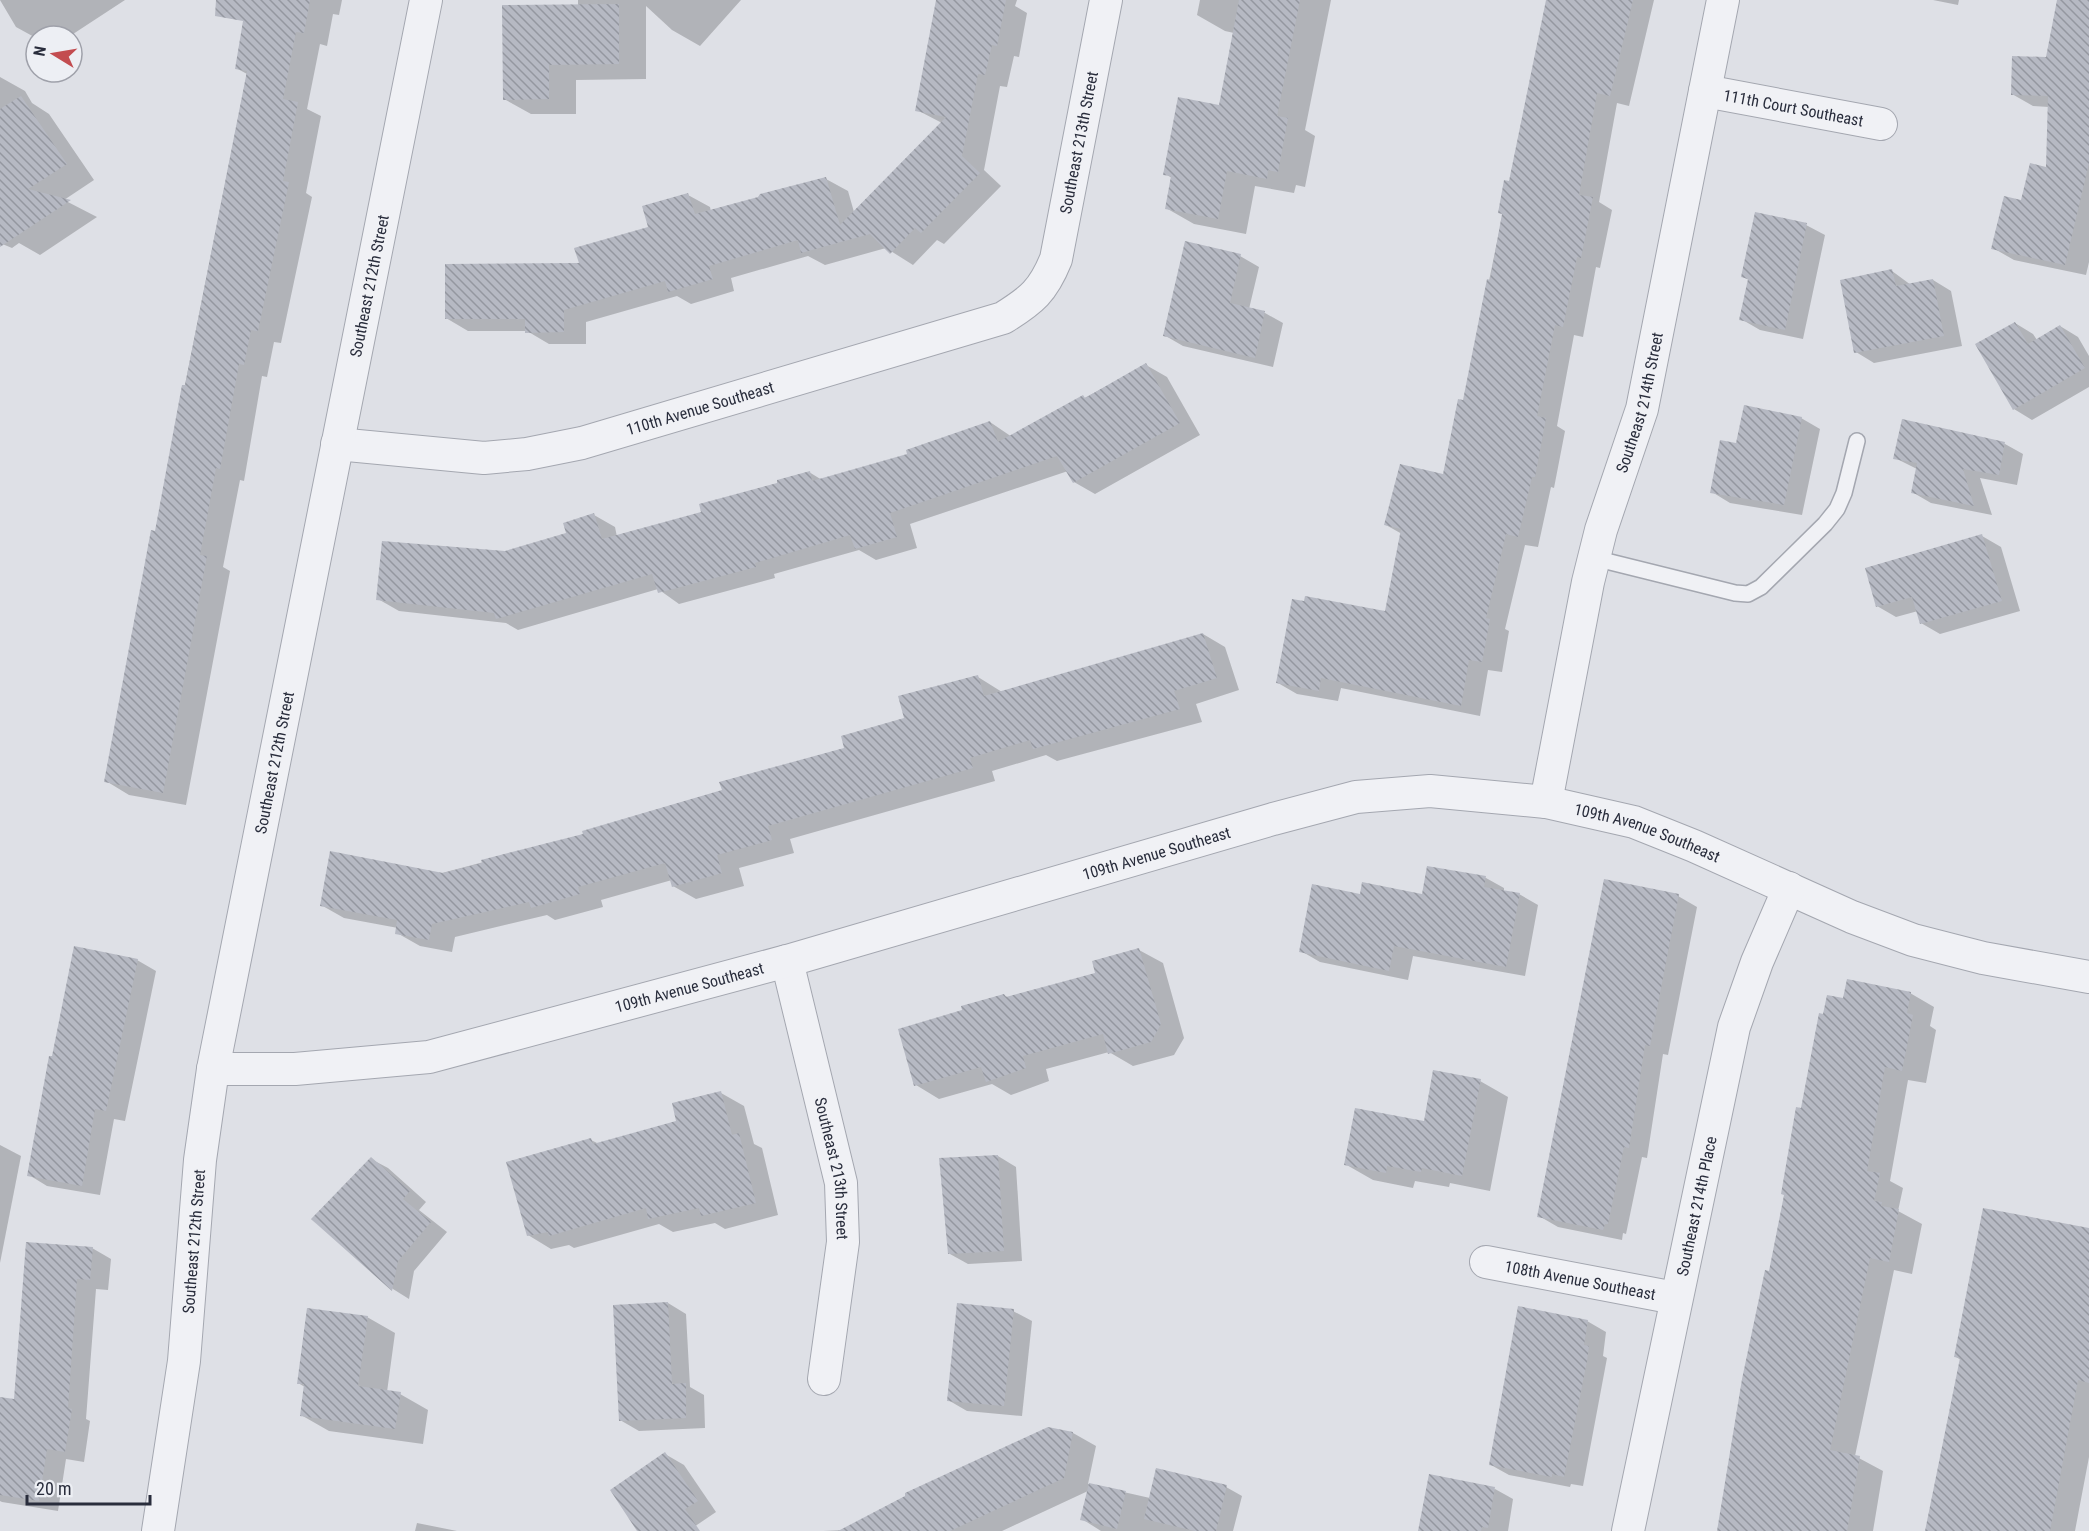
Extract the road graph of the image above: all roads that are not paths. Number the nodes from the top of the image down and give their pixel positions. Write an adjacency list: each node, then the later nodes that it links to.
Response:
1 (426, 0): 8 (street, Southeast 212th Street)
2 (1106, 0): 6 (street, Southeast 213th Street)
3 (1723, 0): 4 (street, Southeast 214th Street)
4 (1705, 91): 5 (street, 111th Court Southeast); 9 (street, Southeast 214th Street)
5 (1881, 124)
6 (1046, 284): 8 (street, 110th Avenue Southeast)
7 (1857, 441): 9 (lane)
8 (337, 444): 14 (street, Southeast 212th Street)
9 (1594, 558): 10 (street, Southeast 214th Street)
10 (1546, 802): 11 (street, 109th Avenue Southeast); 12 (street, 109th Avenue Southeast)
11 (1789, 888): 13 (street, 109th Avenue Southeast); 16 (street, Southeast 214th Place)
12 (787, 961): 14 (street, 109th Avenue Southeast); 17 (street, Southeast 213th Street)
13 (2089, 977)
14 (213, 1069): 18 (street, Southeast 212th Street)
15 (1486, 1262): 16 (street, 108th Avenue Southeast)
16 (1675, 1298): 19 (street, Southeast 214th Place)
17 (824, 1379)
18 (158, 1531)
19 (1628, 1531)

